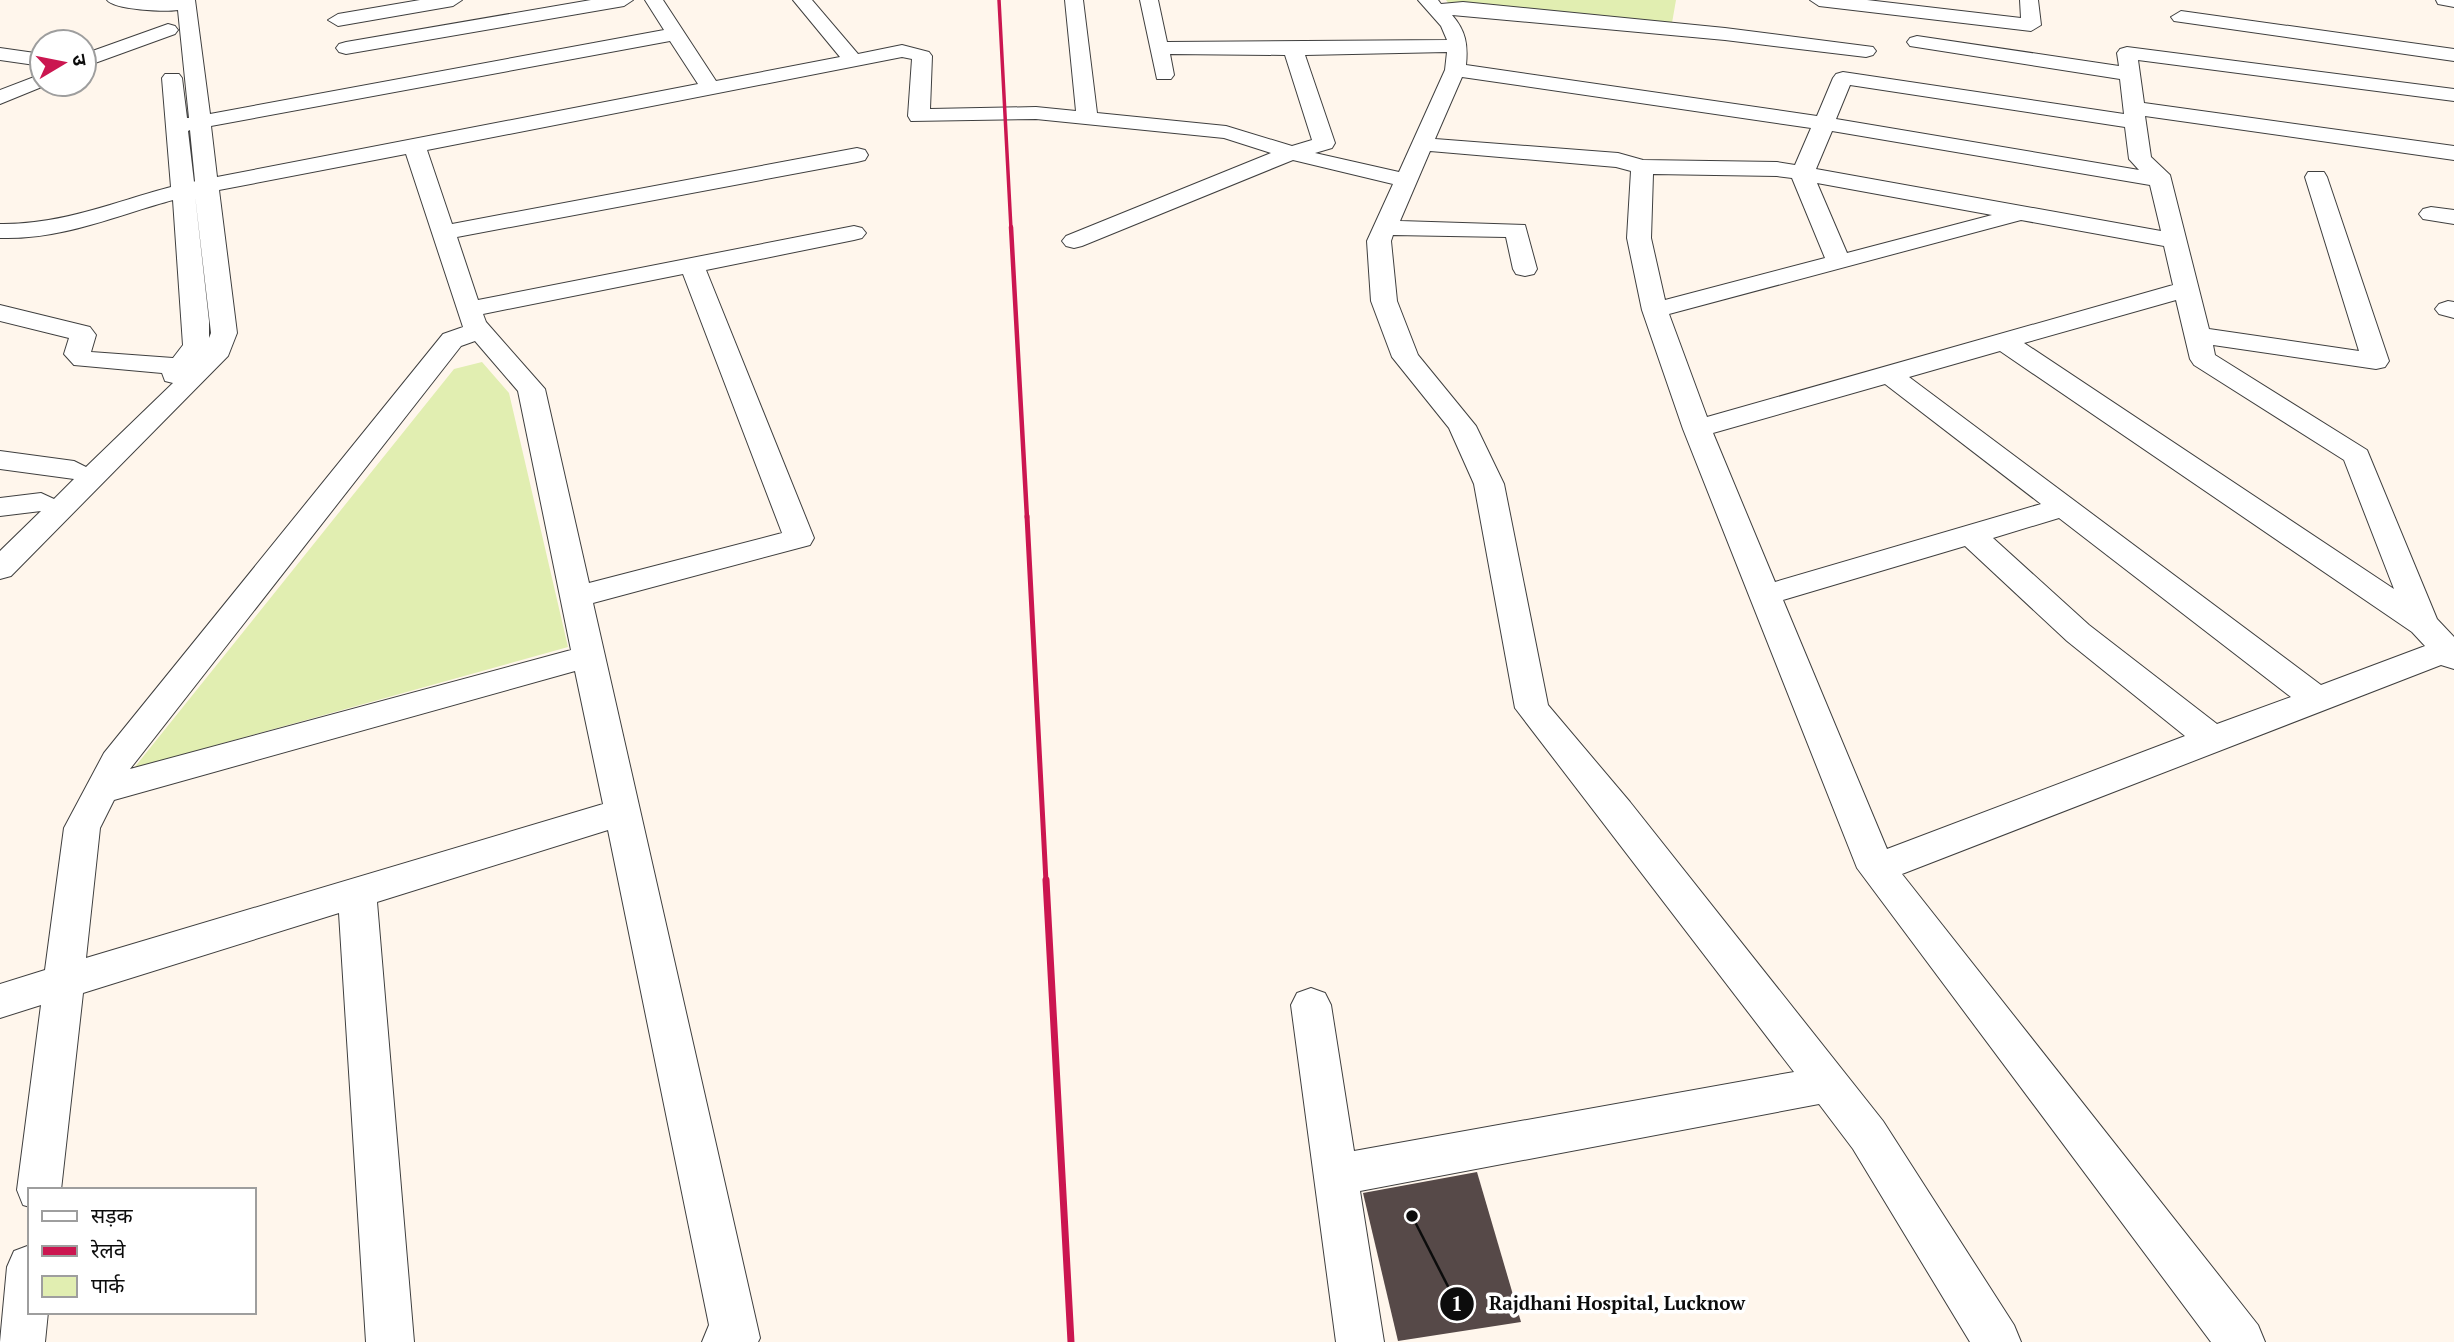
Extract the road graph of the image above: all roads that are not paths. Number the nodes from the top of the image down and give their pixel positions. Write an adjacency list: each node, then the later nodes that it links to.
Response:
1 (117, 0): 14 (street)
2 (453, 0): 16 (street)
3 (624, 0): 19 (street)
4 (654, 0): 17 (street)
5 (802, 0): 28 (street)
6 (1074, 0): 38 (street)
7 (1149, 0): 20 (street)
8 (1819, 0): 12 (street)
9 (2029, 0): 12 (street)
10 (2445, 0): 11 (street)
11 (2454, 1)
12 (1875, 3)
13 (1432, 5): 22 (street); 27 (street)
14 (174, 8): 23 (street); 40 (street)
15 (2179, 8): 25 (street); 29 (street)
16 (336, 10): 19 (street)
17 (676, 34): 33 (street); 34 (street)
18 (1917, 42): 30 (street)
19 (346, 48): 34 (street)
20 (1159, 48): 21 (street); 31 (street)
21 (1293, 48): 27 (street); 43 (street)
22 (1866, 51)
23 (98, 53)
24 (0, 54): 26 (street)
25 (2454, 55)
26 (28, 58)
27 (1457, 58): 39 (street); 41 (street)
28 (852, 59): 33 (street); 38 (street)
29 (2192, 61): 30 (street); 35 (street)
30 (2129, 74): 37 (street)
31 (1164, 75)
32 (28, 86): 36 (street)
33 (710, 87): 42 (street)
34 (358, 93): 40 (street)
35 (2454, 95)
36 (0, 98)
37 (2134, 115): 39 (street); 44 (street); 50 (street)
38 (1087, 117): 43 (street)
39 (1824, 123): 47 (street); 50 (street)
40 (187, 124): 51 (street); 52 (street)
41 (1422, 144): 46 (street); 49 (street)
42 (414, 145): 51 (street); 56 (street)
43 (1291, 153): 49 (street); 58 (street)
44 (2454, 153)
45 (857, 155): 56 (street)
46 (1642, 167): 47 (street); 64 (street)
47 (1802, 175): 53 (street); 60 (street)
48 (2316, 177): 67 (street)
49 (1405, 180): 54 (street)
50 (2160, 180): 59 (street)
51 (207, 186): 52 (street); 69 (street)
52 (181, 191): 55 (street); 69 (street)
53 (2022, 214): 59 (street); 60 (street)
54 (1385, 228): 62 (street); 94 (street)
55 (0, 231)
56 (443, 233): 66 (street)
57 (853, 233): 61 (street)
58 (1074, 241)
59 (2175, 241): 63 (street)
60 (1839, 262): 64 (street)
61 (692, 265): 66 (street); 81 (street)
62 (1525, 269)
63 (2186, 289): 67 (street); 68 (street)
64 (1655, 310): 71 (street)
65 (0, 313): 69 (street)
66 (474, 319): 81 (street); 87 (street)
67 (2197, 335): 82 (street)
68 (2003, 341): 70 (street); 82 (street)
69 (192, 368): 73 (street); 79 (street)
70 (1889, 374): 71 (street); 76 (street)
71 (1697, 429): 80 (street)
72 (0, 460): 73 (street)
73 (74, 470): 74 (street)
74 (41, 502): 75 (street); 78 (street)
75 (0, 507)
76 (2064, 507): 77 (street); 85 (street)
77 (1971, 534): 80 (street); 86 (street)
78 (0, 541)
79 (0, 569)
80 (1765, 595): 89 (street)
81 (576, 597): 84 (street)
82 (2423, 624): 83 (street)
83 (2450, 654): 85 (street)
84 (589, 656): 87 (street); 88 (street)
85 (2318, 700): 86 (street)
86 (2213, 740): 89 (street)
87 (102, 790): 91 (street)
88 (622, 812): 90 (street); 100 (street)
89 (1876, 868): 103 (street)
90 (357, 893): 91 (street); 99 (street)
91 (64, 981): 92 (street); 96 (street)
92 (0, 1000)
93 (1311, 1005): 95 (street)
94 (1828, 1084): 95 (street); 102 (street)
95 (1336, 1175): 101 (street)
96 (39, 1188)
97 (28, 1284): 98 (street)
98 (21, 1342)
99 (390, 1342)
100 (726, 1342)
101 (1360, 1342)
102 (1997, 1342)
103 (2241, 1342)

